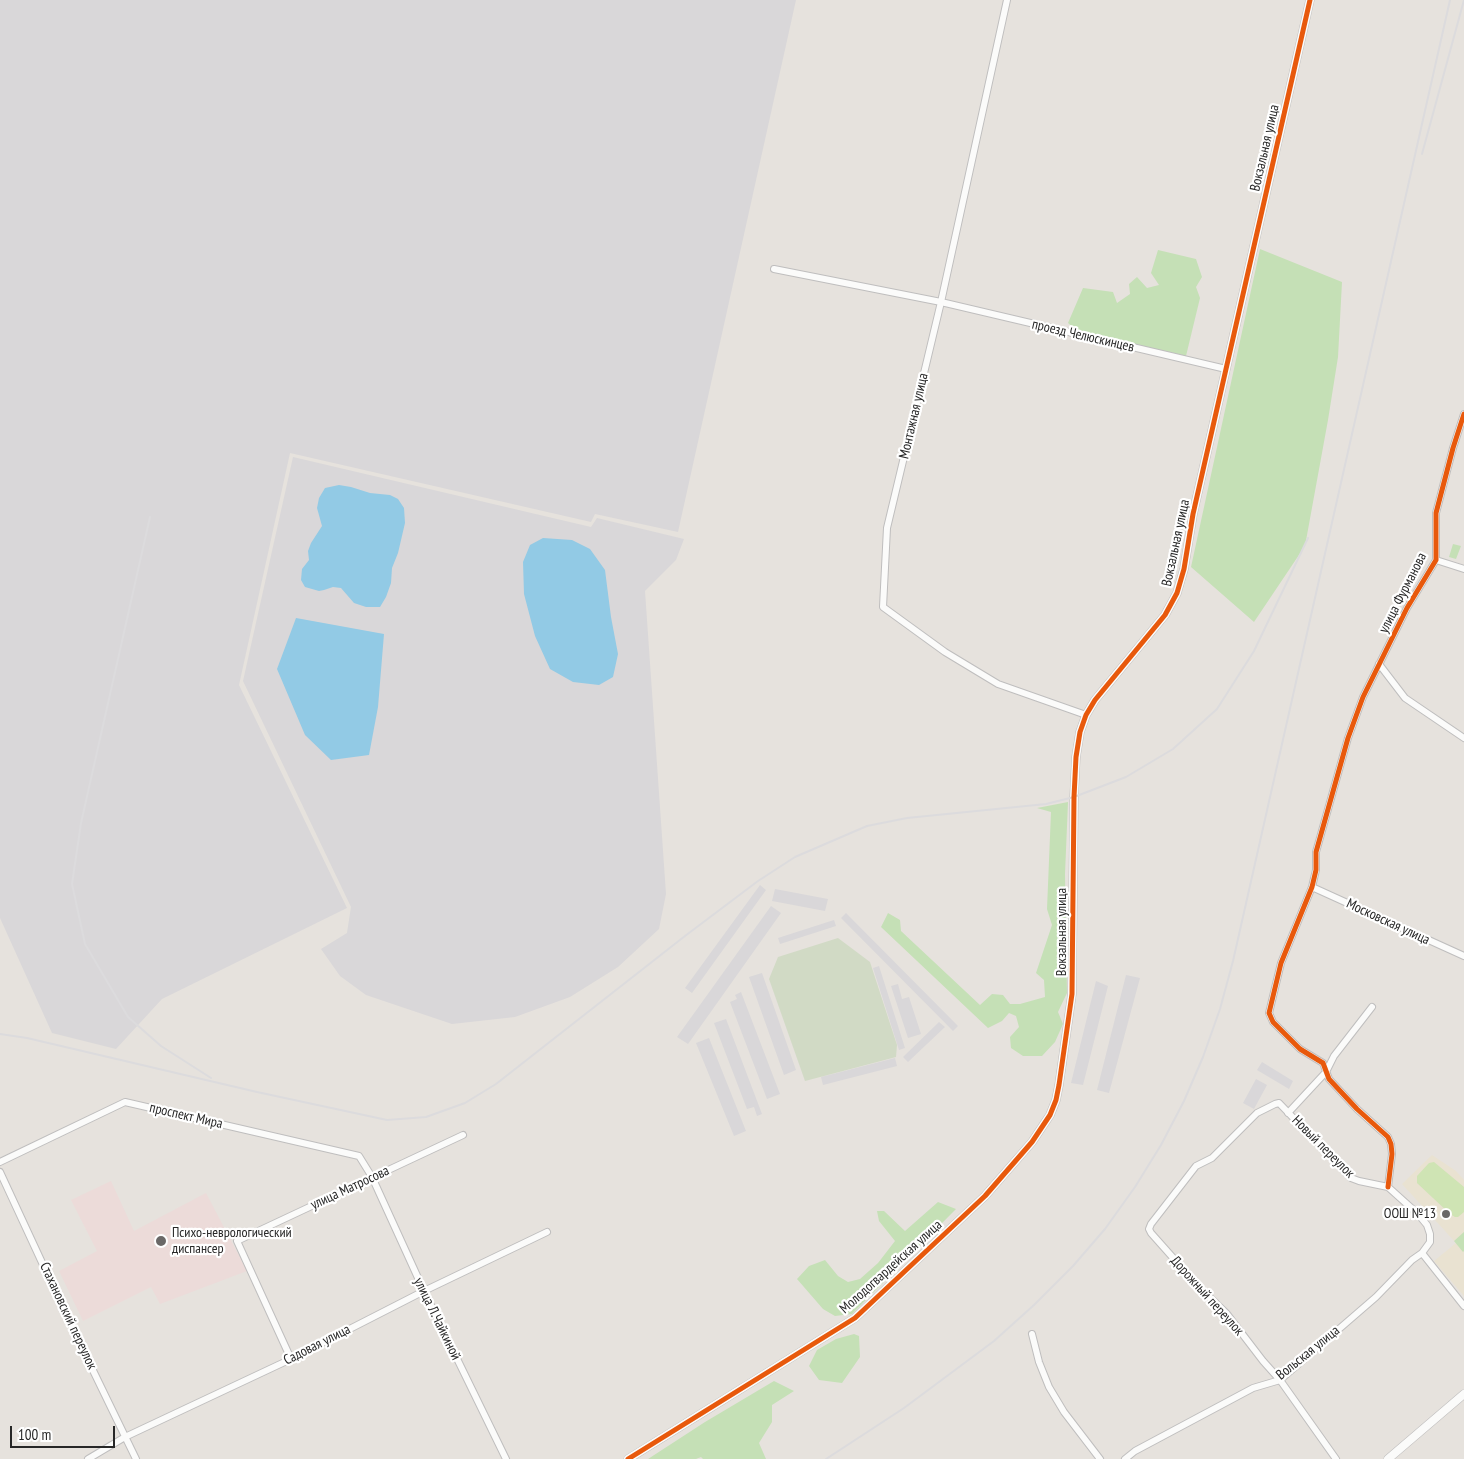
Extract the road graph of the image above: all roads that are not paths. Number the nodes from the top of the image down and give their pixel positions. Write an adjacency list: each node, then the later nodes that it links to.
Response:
1 (1007, 0): 4 (street, Монтажная улица)
2 (1310, 0): 5 (street, Вокзальная улица)
3 (774, 269): 4 (street, проезд Челюскинцев)
4 (941, 302): 5 (street, проезд Челюскинцев); 10 (street, Монтажная улица)
5 (1226, 369): 10 (street, Вокзальная улица)
6 (1464, 414): 7 (street, улица Фурманова)
7 (1436, 560): 8 (street, улица Фурманова); 9 (street, улица Фурманова)
8 (1464, 568)
9 (1379, 664): 11 (street); 12 (street, улица Фурманова)
10 (1086, 715): 16 (street, Вокзальная улица)
11 (1464, 738)
12 (1312, 887): 13 (street, Московская улица); 15 (street, улица Фурманова)
13 (1464, 956)
14 (1372, 1007): 15 (street, Новый переулок)
15 (1326, 1072): 17 (street, Новый переулок); 22 (street)
16 (1056, 1100): 36 (street, Молодогвардейская улица)
17 (1288, 1113): 22 (street, Новый переулок); 23 (street, Новый переулок)
18 (462, 1136): 21 (street, улица Матросова)
19 (0, 1162): 21 (street, проспект Мира)
20 (0, 1172): 32 (street, Стахановский переулок)
21 (372, 1177): 26 (street, улица Л.Чайкиной); 29 (street, улица Матросова)
22 (1388, 1187): 25 (street)
23 (1149, 1229): 30 (street, Дорожный переулок)
24 (547, 1232): 26 (street, Садовая улица)
25 (1422, 1253): 27 (street); 30 (street, Вольская улица)
26 (424, 1291): 29 (street, Садовая улица); 35 (street, улица Л.Чайкиной)
27 (1464, 1306)
28 (1032, 1334): 37 (street)
29 (291, 1358): 32 (street, Садовая улица)
30 (1280, 1380): 38 (street, Вольская улица); 39 (street, Дорожный переулок)
31 (1464, 1394): 40 (street)
32 (125, 1437): 33 (street, Садовая улица); 34 (street, Стахановский переулок)
33 (88, 1459)
34 (136, 1459)
35 (506, 1459)
36 (628, 1459)
37 (1100, 1459)
38 (1125, 1459)
39 (1336, 1459)
40 (1388, 1459)

